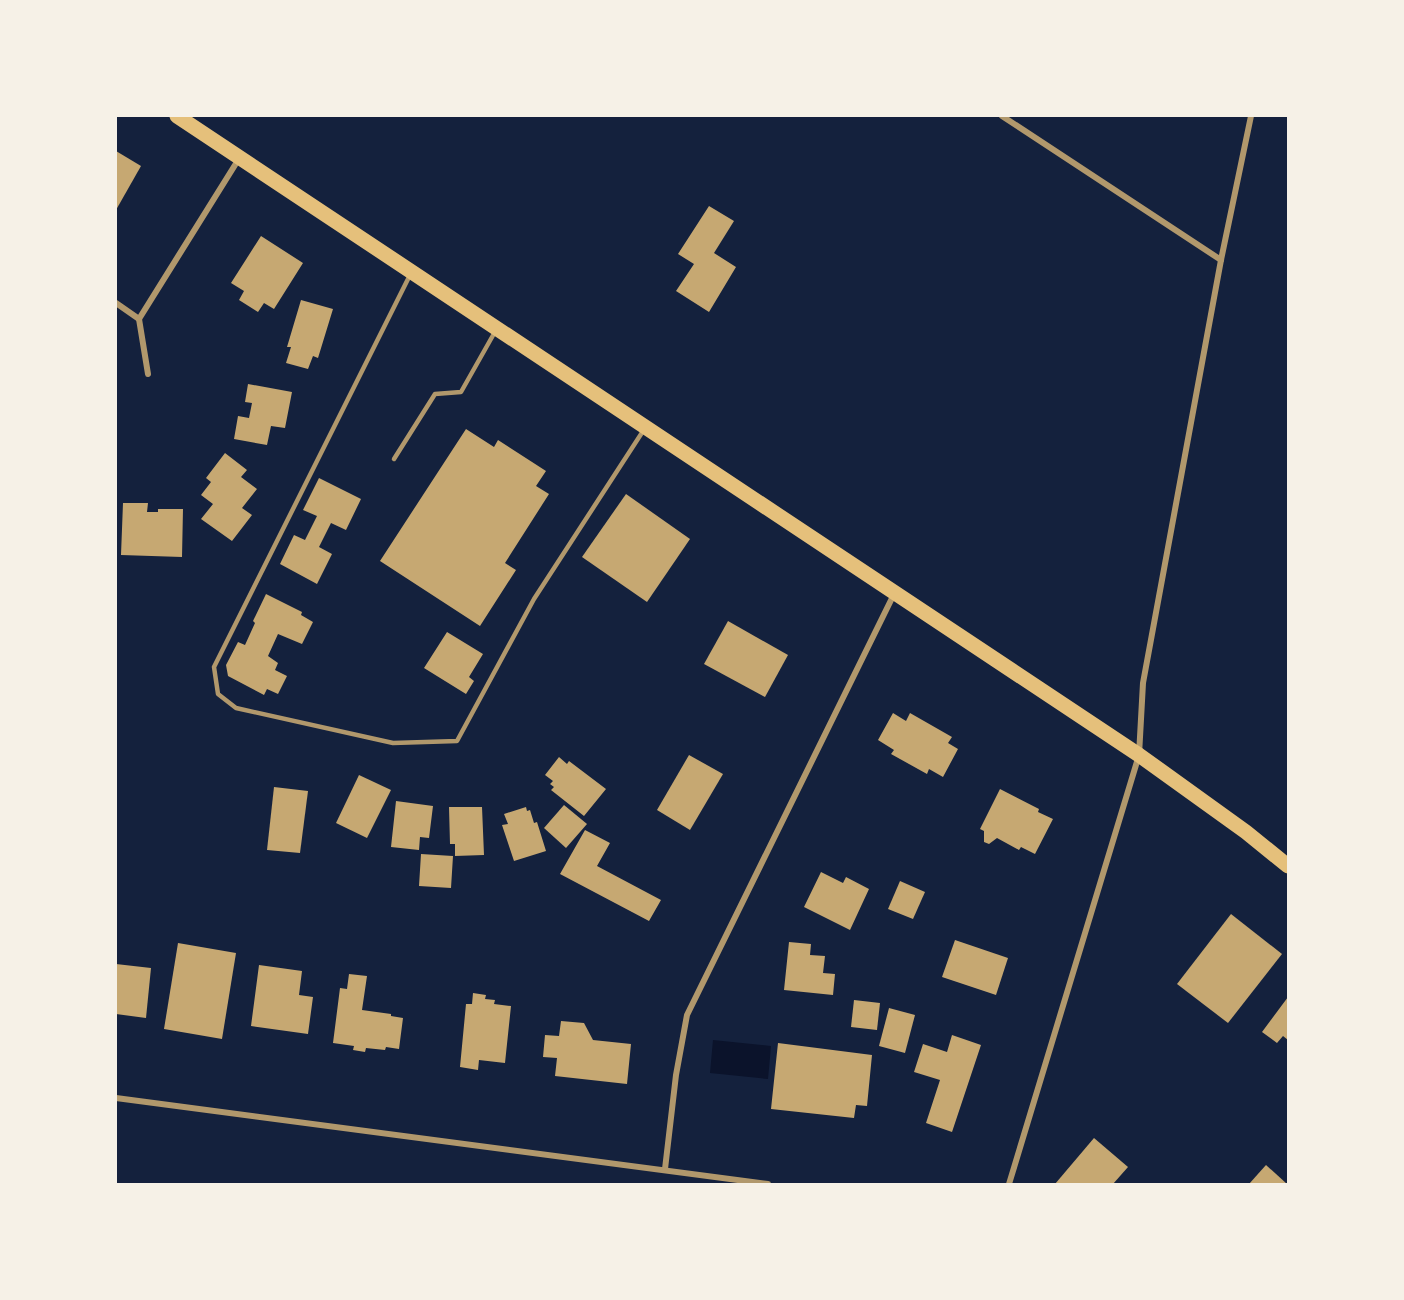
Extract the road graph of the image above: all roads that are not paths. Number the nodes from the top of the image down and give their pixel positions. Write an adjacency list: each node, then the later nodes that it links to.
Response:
1 (177, 116): 4 (main road)
2 (1002, 116): 5 (street)
3 (1251, 116): 5 (street)
4 (240, 156): 6 (main road); 8 (street)
5 (1221, 260): 14 (street)
6 (412, 270): 9 (main road); 11 (lane)
7 (116, 303): 8 (street)
8 (139, 319): 10 (street)
9 (497, 328): 11 (main road); 12 (lane)
10 (148, 374)
11 (646, 427): 13 (main road)
12 (394, 459)
13 (896, 592): 14 (main road); 17 (street)
14 (1139, 755): 15 (main road); 19 (street)
15 (1288, 866)
16 (116, 1098): 17 (street)
17 (665, 1169): 18 (street)
18 (768, 1185)
19 (1009, 1185)

